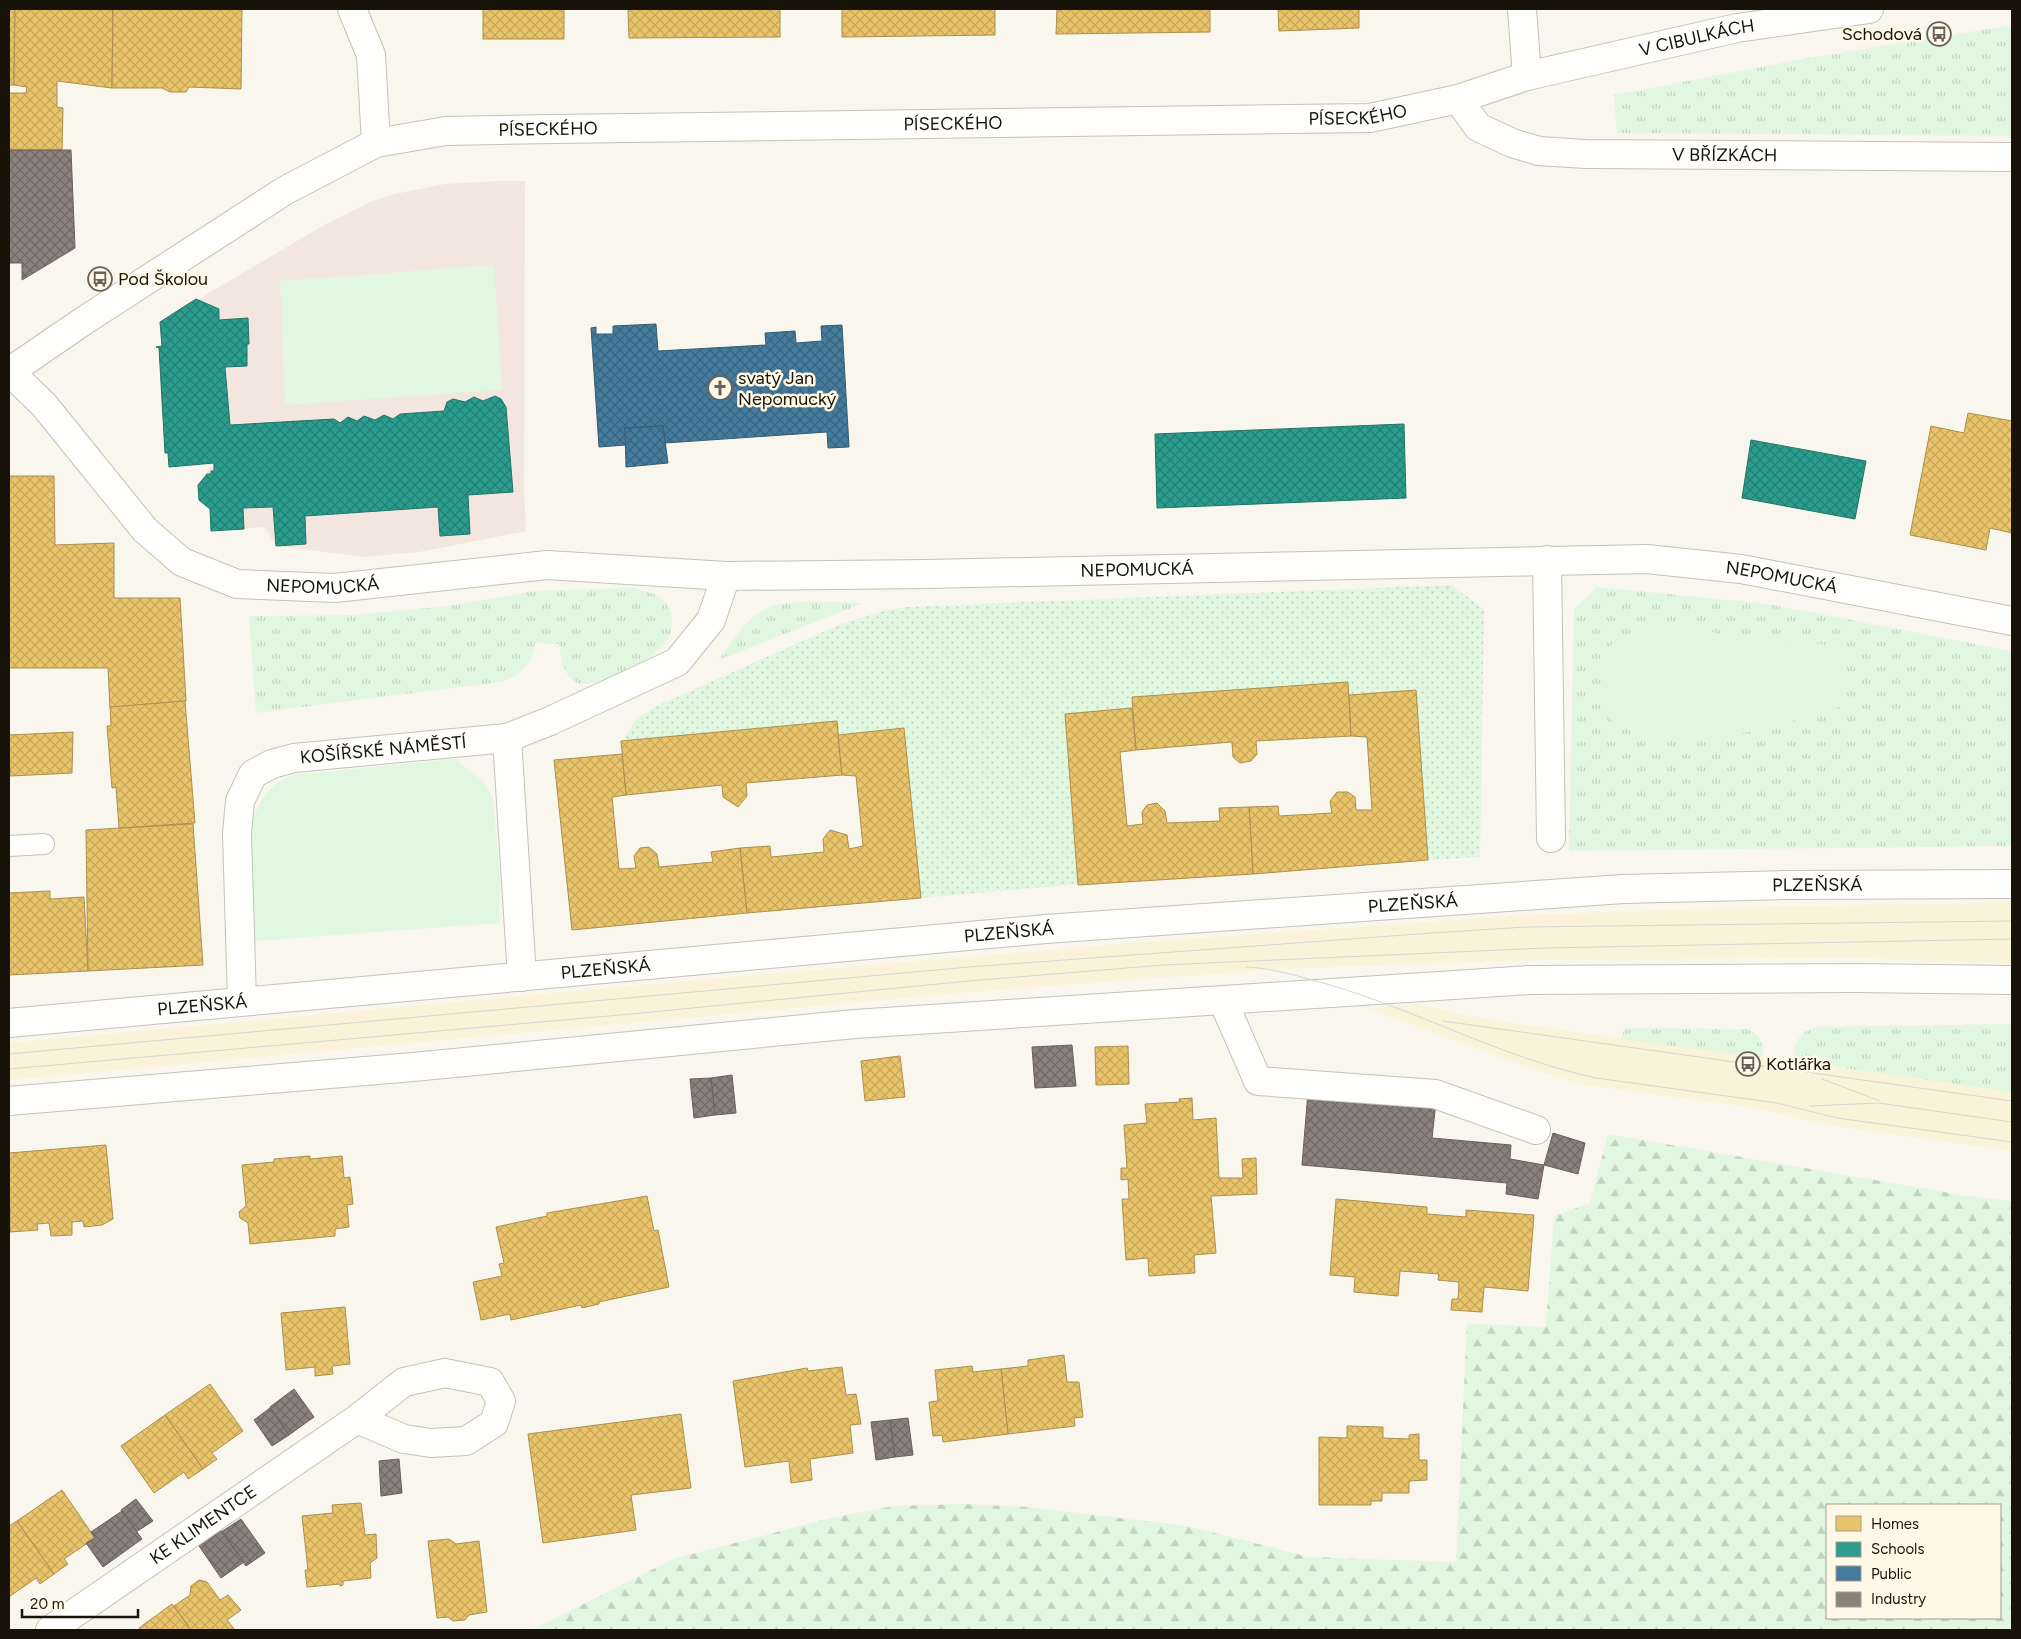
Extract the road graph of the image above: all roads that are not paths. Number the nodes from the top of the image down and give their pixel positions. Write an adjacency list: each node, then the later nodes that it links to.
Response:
1 (352, 9): 6 (street)
2 (1522, 9): 4 (street)
3 (1869, 9): 4 (street, V CIBULKÁCH)
4 (1527, 76): 5 (street, PÍSECKÉHO)
5 (1458, 99): 6 (street, PÍSECKÉHO); 7 (street, V BŘÍZKÁCH)
6 (376, 143): 8 (street)
7 (2012, 157)
8 (9, 372): 10 (street, NEPOMUCKÁ)
9 (1547, 560): 10 (street, NEPOMUCKÁ); 11 (street, NEPOMUCKÁ); 13 (street)
10 (726, 576): 12 (street)
11 (2012, 621)
12 (508, 738): 17 (street); 19 (street, KOŠÍŘSKÉ NÁMĚSTÍ)
13 (1551, 838)
14 (44, 844): 15 (lane)
15 (9, 846)
16 (2012, 884): 17 (street, PLZEŇSKÁ)
17 (522, 977): 19 (street, PLZEŇSKÁ)
18 (2012, 980): 20 (street)
19 (242, 1001): 21 (street, PLZEŇSKÁ)
20 (1223, 1001): 22 (street); 23 (street)
21 (9, 1023)
22 (9, 1101)
23 (1536, 1130)
24 (357, 1419): 25 (street, KE KLIMENTCE)
25 (50, 1630)

